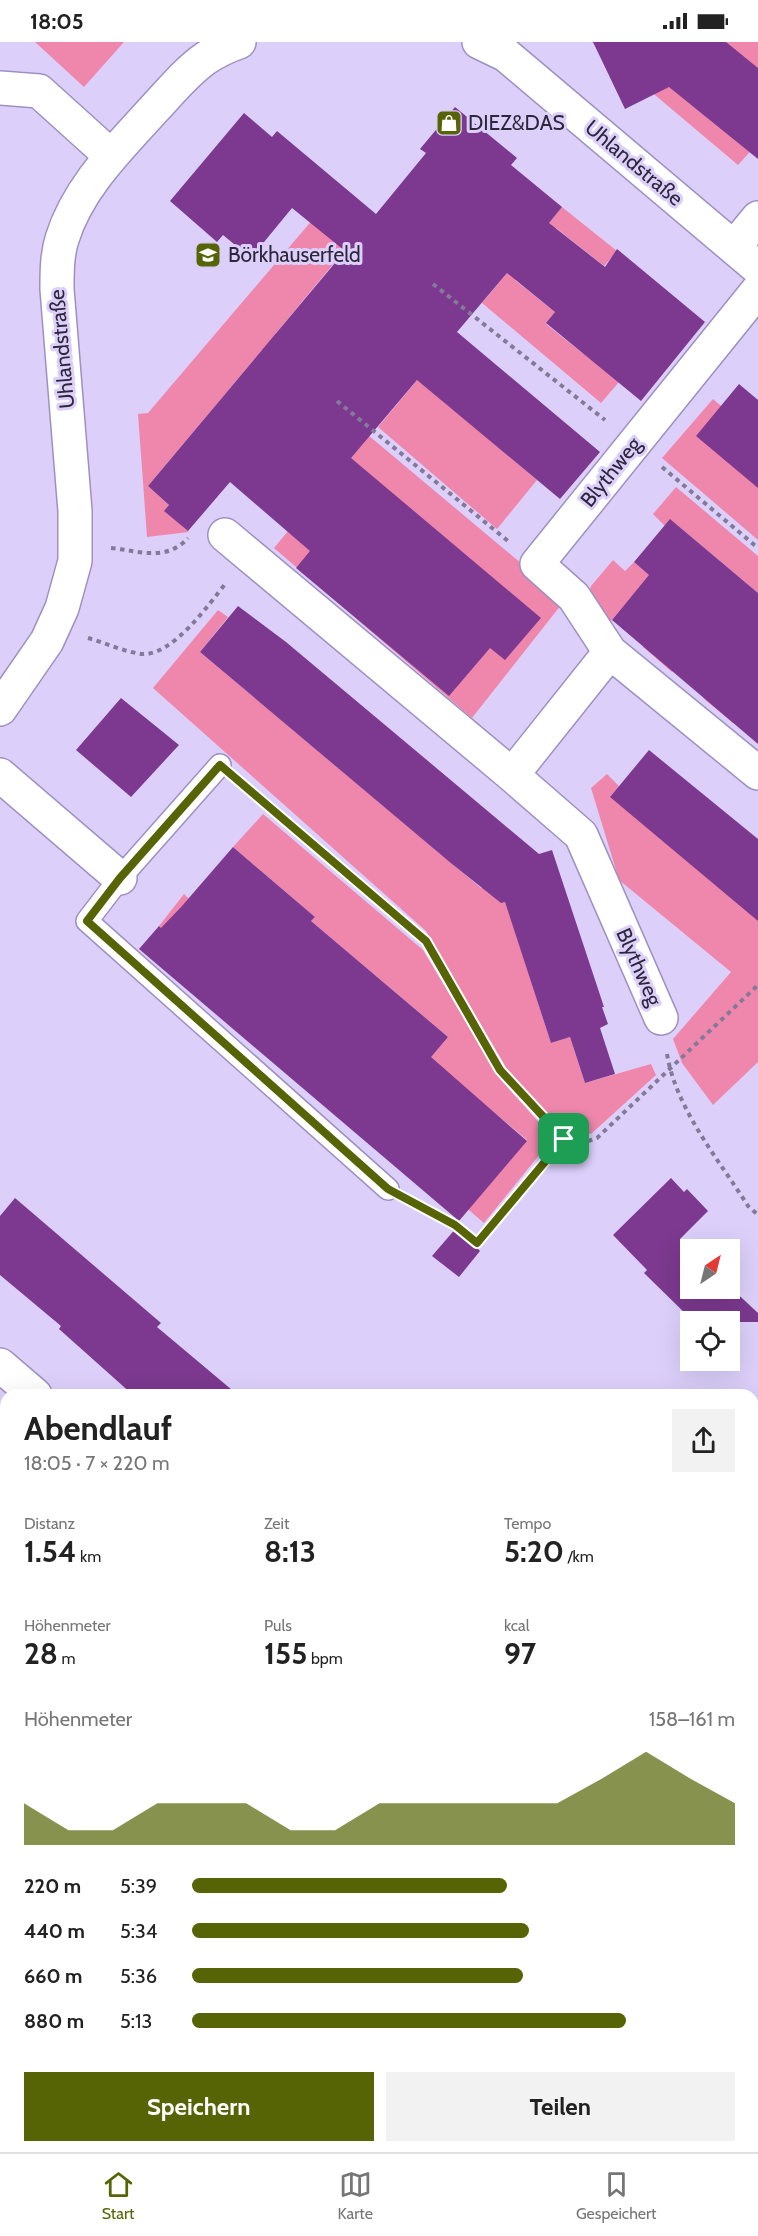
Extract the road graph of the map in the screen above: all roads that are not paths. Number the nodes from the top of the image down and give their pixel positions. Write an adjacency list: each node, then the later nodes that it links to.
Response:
1 (239, 42): 4 (street, Uhlandstraße)
2 (500, 46): 6 (street, Uhlandstraße)
3 (0, 88): 4 (street)
4 (111, 156): 10 (street, Uhlandstraße)
5 (758, 218): 6 (street)
6 (746, 257)
7 (758, 290): 9 (street, Blythweg)
8 (237, 545): 14 (street, Blythweg)
9 (610, 652): 12 (street); 14 (street)
10 (0, 710)
11 (220, 765): 15 (lane)
12 (758, 773)
13 (0, 775): 15 (street)
14 (512, 775): 16 (street, Blythweg)
15 (120, 878): 17 (lane)
16 (661, 1018)
17 (388, 1189)
18 (0, 1365): 19 (street)
19 (28, 1389)

